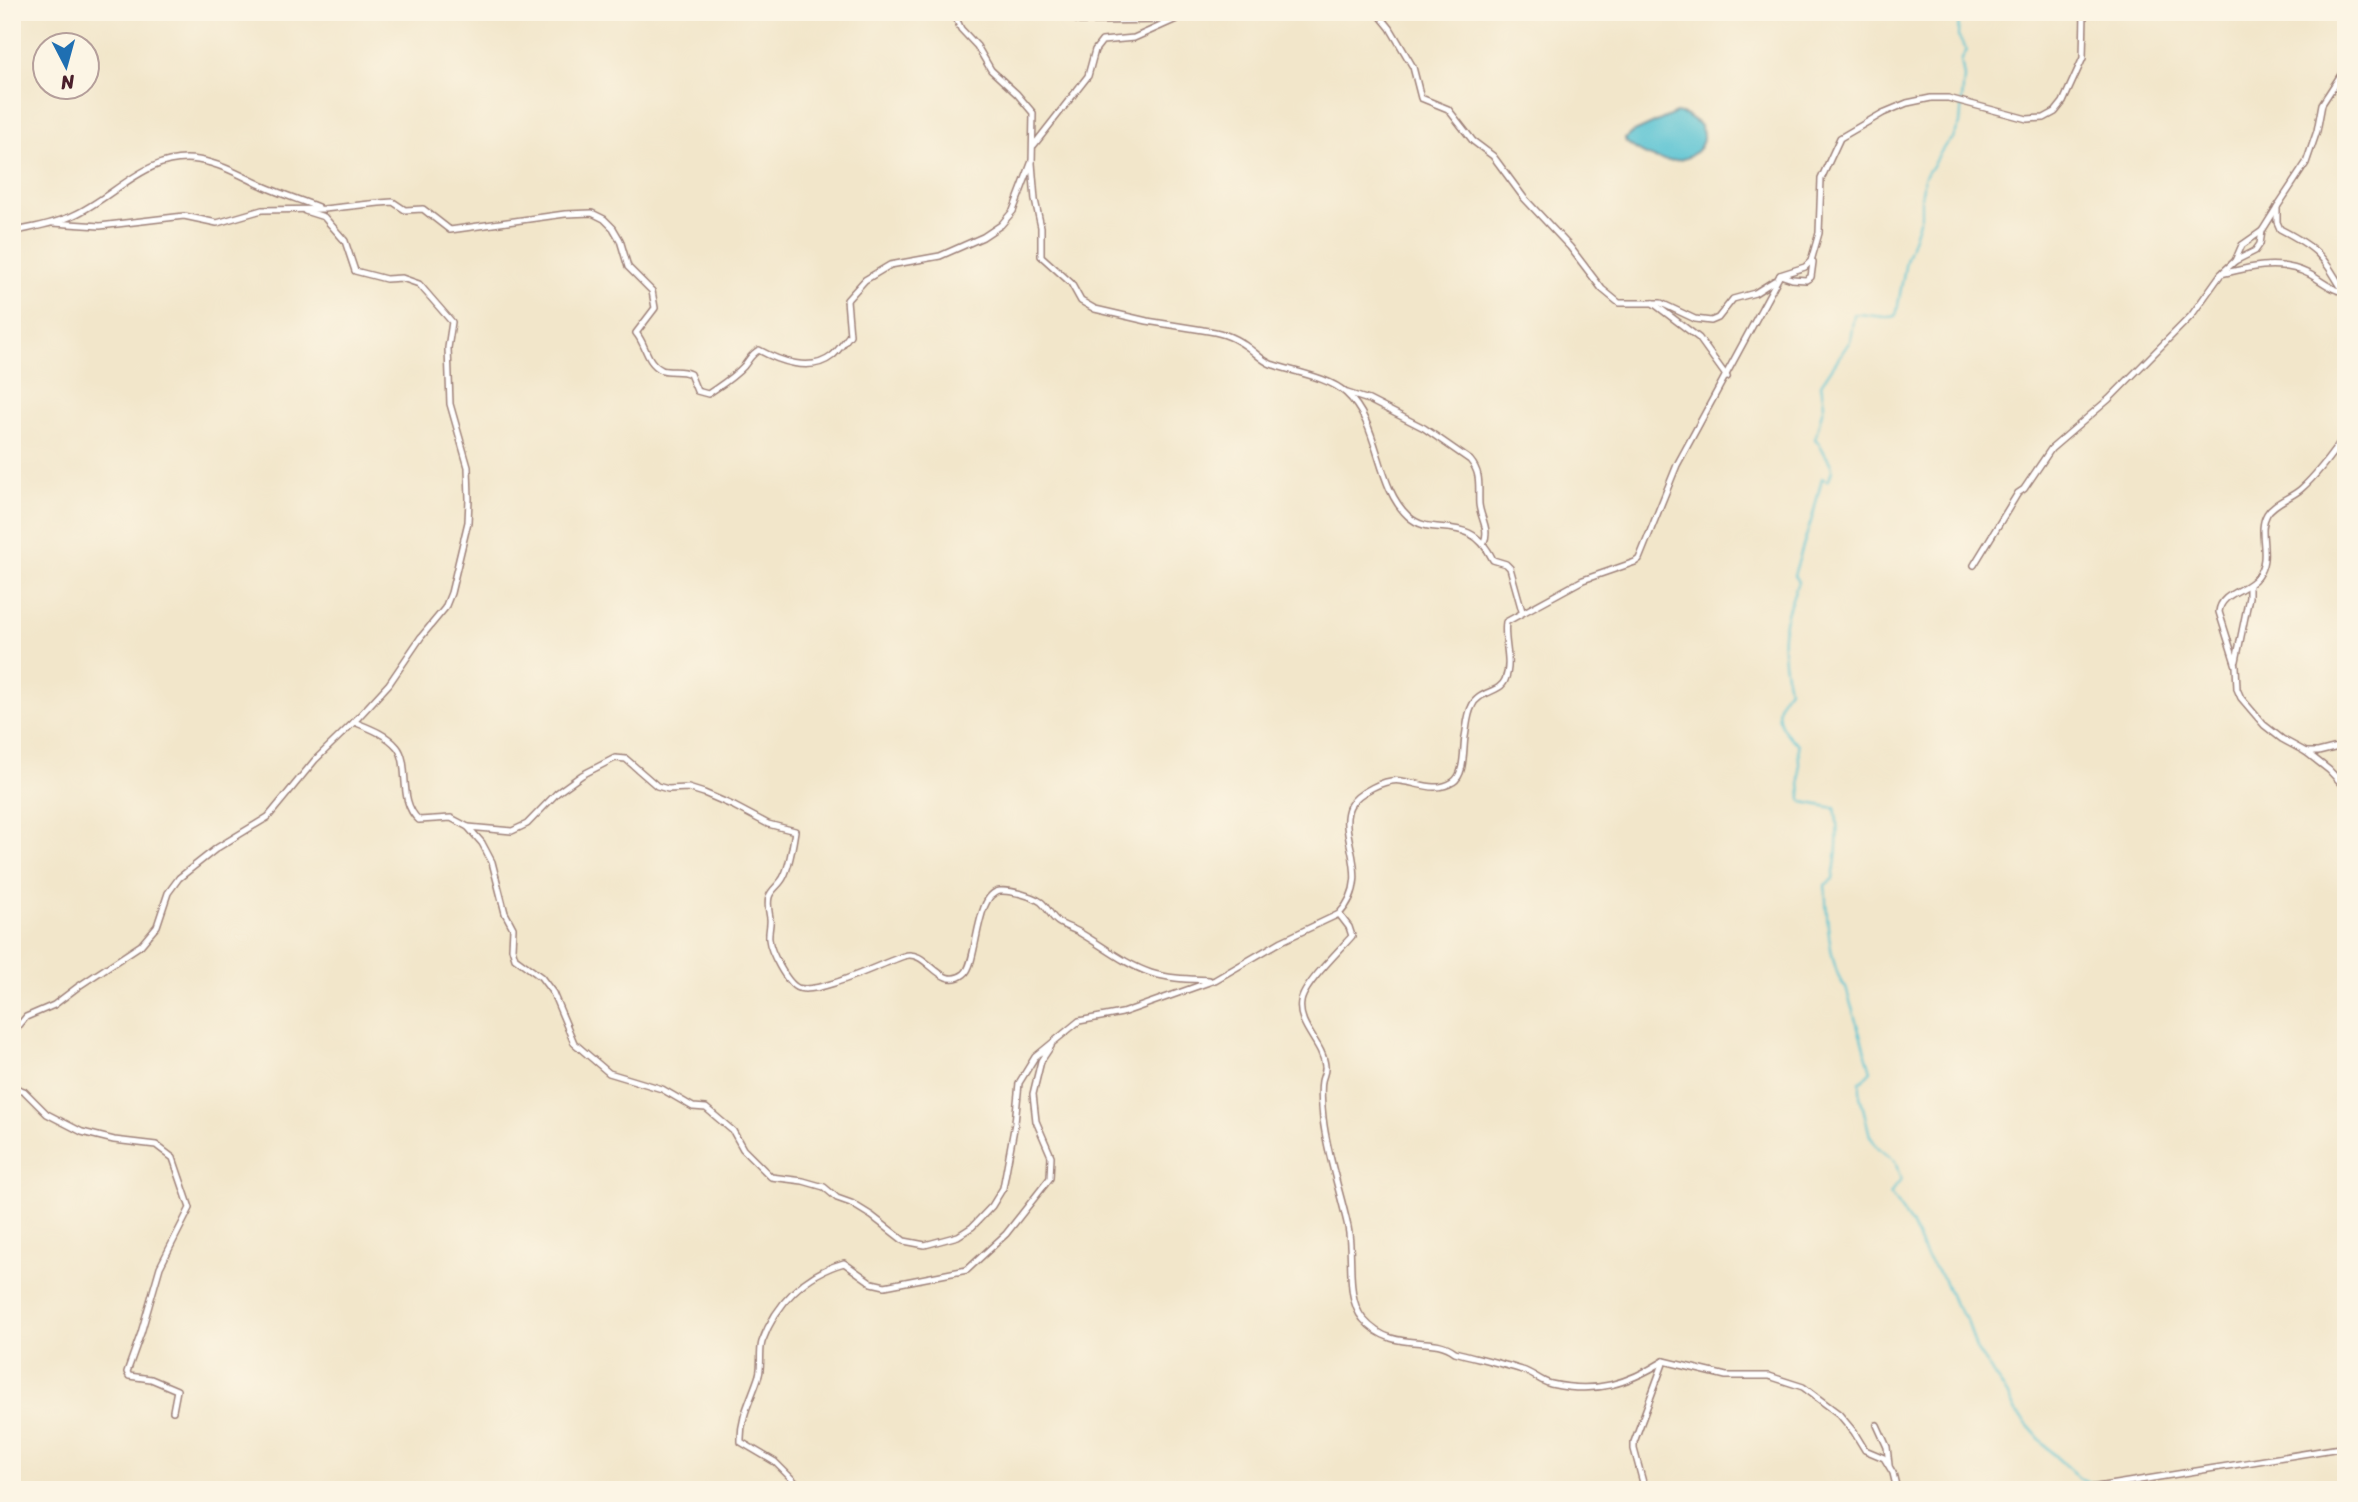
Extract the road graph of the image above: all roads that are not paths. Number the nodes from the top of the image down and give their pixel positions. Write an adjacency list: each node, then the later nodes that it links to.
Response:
1 (1059, 12): 6 (street)
2 (1192, 12): 6 (street)
3 (1377, 12): 21 (street)
4 (2084, 12): 16 (street)
5 (952, 13): 8 (street)
6 (1180, 18): 8 (street)
7 (2346, 67): 10 (street)
8 (1032, 148): 9 (street)
9 (1032, 161): 12 (street); 23 (street)
10 (2277, 207): 14 (street); 20 (street)
11 (297, 209): 12 (street); 13 (street); 30 (street)
12 (324, 209): 13 (street)
13 (53, 222): 15 (street)
14 (2262, 231): 17 (street); 17 (street)
15 (12, 232)
16 (1814, 255): 19 (street); 19 (street)
17 (2235, 261): 18 (street)
18 (2221, 274): 20 (street); 26 (street)
19 (1780, 276): 21 (street); 22 (street)
20 (2344, 293)
21 (1653, 303): 22 (street)
22 (1727, 377): 28 (street)
23 (1346, 392): 25 (street); 25 (street)
24 (2346, 434): 27 (street)
25 (1484, 542): 28 (street)
26 (1974, 565)
27 (2249, 586): 29 (street); 29 (street)
28 (1522, 611): 35 (street)
29 (2236, 666): 32 (street)
30 (354, 722): 34 (street); 37 (street)
31 (2346, 745): 32 (street)
32 (2306, 752): 33 (street)
33 (2346, 788)
34 (468, 827): 36 (street); 38 (street)
35 (1339, 914): 36 (street); 40 (street)
36 (1215, 980): 38 (street)
37 (12, 1034)
38 (1053, 1043): 45 (street)
39 (12, 1087): 41 (street)
40 (1664, 1361): 44 (street); 46 (street)
41 (173, 1411)
42 (1877, 1425): 44 (street)
43 (2346, 1447): 48 (street)
44 (1889, 1465): 47 (street)
45 (803, 1490)
46 (1645, 1490)
47 (1897, 1490)
48 (2078, 1490)

